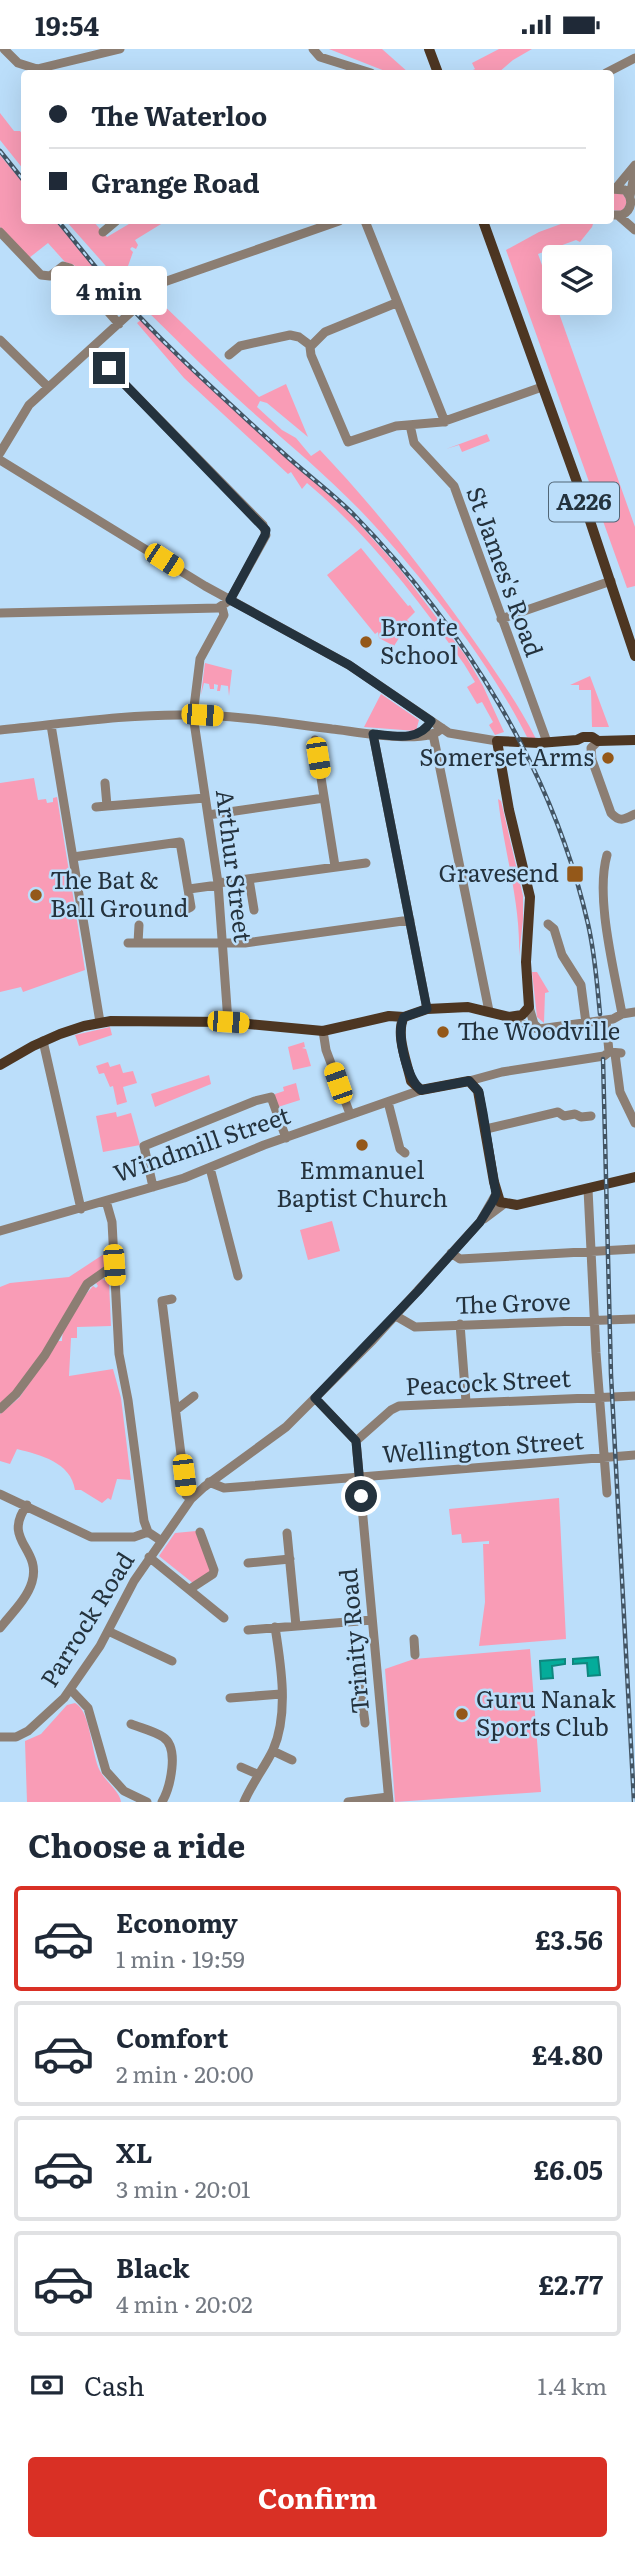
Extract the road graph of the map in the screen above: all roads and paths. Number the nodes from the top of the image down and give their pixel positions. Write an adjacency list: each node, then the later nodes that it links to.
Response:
1 (4, 49): 2 (street)
2 (120, 49)
3 (313, 49): 7 (street)
4 (424, 49): 8 (main road)
5 (429, 49): 9 (main road)
6 (635, 58): 10 (street)
7 (355, 70)
8 (431, 70)
9 (437, 70)
10 (612, 70)
11 (635, 165): 13 (street)
12 (635, 171): 15 (street)
13 (614, 186)
14 (614, 188): 15 (street)
15 (630, 198): 16 (street); 17 (street)
16 (635, 210)
17 (615, 216): 23 (street)
18 (112, 224): 25 (street)
19 (330, 224): 27 (street)
20 (366, 224): 26 (street)
21 (487, 224): 34 (main road, A226)
22 (487, 224): 31 (main road)
23 (635, 230)
24 (0, 232): 27 (street)
25 (103, 232)
26 (396, 303): 29 (street); 35 (street)
27 (119, 324): 30 (street)
28 (0, 340): 33 (street)
29 (310, 346): 32 (street); 37 (street)
30 (91, 350): 33 (street); 41 (street)
31 (536, 351): 34 (main road); 36 (main road)
32 (229, 355)
33 (48, 387): 38 (street)
34 (542, 387): 35 (street); 36 (main road, A226)
35 (444, 422): 37 (street)
36 (556, 423): 40 (main road, A226)
37 (410, 425): 44 (street, St James's Road)
38 (0, 453)
39 (0, 460): 41 (street)
40 (611, 581): 44 (street); 45 (main road, A226)
41 (230, 600): 42 (street); 47 (street)
42 (222, 607): 43 (street); 46 (street, Arthur Street)
43 (0, 613)
44 (501, 619): 59 (street, St James's Road)
45 (634, 644)
46 (193, 715): 48 (street); 51 (street); 63 (street, Arthur Street)
47 (431, 721): 49 (street); 53 (street)
48 (51, 725): 50 (street); 69 (street)
49 (442, 728): 52 (street); 57 (street)
50 (0, 730)
51 (373, 734): 53 (street); 77 (street)
52 (433, 734): 53 (street); 83 (street)
53 (416, 736)
54 (315, 740): 62 (street)
55 (577, 740): 58 (main road); 59 (main road); 60 (street)
56 (635, 740): 58 (main road)
57 (503, 741): 59 (main road); 81 (main road)
58 (598, 741): 60 (street)
59 (542, 743)
60 (592, 760): 66 (street)
61 (105, 783): 64 (street)
62 (324, 798): 67 (street); 71 (street)
63 (205, 799): 64 (street); 67 (street, Arthur Street)
64 (107, 806): 65 (street)
65 (96, 807)
66 (635, 814)
67 (208, 815): 73 (street, Arthur Street)
68 (607, 855): 85 (street)
69 (74, 857): 74 (street); 90 (street)
70 (366, 863): 71 (street)
71 (335, 866): 72 (street)
72 (249, 879): 73 (street); 75 (street)
73 (218, 884): 74 (street); 80 (street, Arthur Street)
74 (189, 890): 76 (street)
75 (254, 910)
76 (163, 911)
77 (410, 920): 80 (street); 82 (street)
78 (548, 924): 92 (street)
79 (139, 925): 80 (street)
80 (224, 944): 91 (street, Arthur Street)
81 (529, 1007): 87 (main road); 93 (street)
82 (427, 1009): 83 (main road); 86 (main road)
83 (489, 1011): 87 (main road)
84 (635, 1012): 85 (street)
85 (622, 1014): 89 (street)
86 (404, 1017): 88 (main road); 95 (main road)
87 (509, 1017): 93 (street)
88 (376, 1020): 94 (main road); 95 (main road)
89 (606, 1020): 92 (street); 97 (street)
90 (100, 1022): 91 (main road); 96 (main road)
91 (228, 1022): 94 (main road)
92 (588, 1023): 93 (street)
93 (539, 1029)
94 (323, 1031): 102 (street)
95 (401, 1033): 100 (main road)
96 (43, 1041): 98 (main road); 115 (street)
97 (615, 1053): 99 (street, Windmill Street); 104 (street)
98 (0, 1065)
99 (469, 1081): 100 (main road, Windmill Street); 105 (main road)
100 (421, 1090): 101 (street, Windmill Street)
101 (388, 1101): 102 (street, Windmill Street); 107 (street)
102 (350, 1114): 106 (street, Windmill Street)
103 (592, 1116): 105 (street)
104 (635, 1123)
105 (486, 1129): 112 (main road)
106 (286, 1138): 108 (street, Windmill Street); 110 (street)
107 (404, 1153)
108 (210, 1168): 110 (street, Windmill Street); 122 (street)
109 (635, 1176): 111 (main road)
110 (153, 1187): 113 (street, Windmill Street)
111 (588, 1189): 114 (main road); 119 (street)
112 (496, 1194): 114 (main road); 116 (street)
113 (106, 1201): 115 (street, Windmill Street); 121 (street)
114 (504, 1204): 116 (street)
115 (81, 1209): 117 (street, Windmill Street)
116 (480, 1222): 120 (street, Parrock Road)
117 (0, 1231)
118 (635, 1249): 119 (street)
119 (591, 1252): 120 (street); 126 (street)
120 (451, 1253): 124 (street, Parrock Road)
121 (114, 1265): 133 (street); 144 (street)
122 (238, 1276)
123 (172, 1299): 134 (street)
124 (396, 1316): 127 (street, The Grove); 131 (street, Parrock Road)
125 (635, 1319): 126 (street, The Grove)
126 (599, 1320): 127 (street, The Grove); 130 (street)
127 (460, 1324): 132 (street)
128 (194, 1396): 134 (street)
129 (631, 1396): 130 (street, Peacock Street)
130 (604, 1397): 132 (street, Peacock Street); 137 (street)
131 (315, 1398): 135 (street); 139 (street, Parrock Road)
132 (466, 1402): 135 (street, Peacock Street)
133 (0, 1409)
134 (176, 1410): 142 (street)
135 (356, 1441): 138 (street, Trinity Road)
136 (633, 1456): 137 (street, Wellington Street)
137 (608, 1458): 138 (street, Wellington Street); 140 (street)
138 (359, 1477): 139 (street, Wellington Street); 153 (street, Trinity Road)
139 (209, 1482): 142 (street, Parrock Road)
140 (607, 1493)
141 (0, 1494): 143 (street)
142 (191, 1499): 147 (street, Parrock Road)
143 (27, 1505): 144 (street); 155 (street)
144 (148, 1532): 147 (street)
145 (200, 1532): 151 (street)
146 (287, 1533): 149 (street)
147 (160, 1540): 148 (street, Parrock Road)
148 (149, 1556): 151 (street); 158 (street, Parrock Road)
149 (289, 1559): 150 (street); 154 (street)
150 (248, 1563)
151 (190, 1589): 152 (street)
152 (224, 1618)
153 (372, 1620): 154 (street); 163 (street, Trinity Road)
154 (296, 1626): 156 (street)
155 (0, 1627)
156 (275, 1627): 157 (street); 166 (street)
157 (248, 1630)
158 (108, 1631): 161 (street); 165 (street, Parrock Road)
159 (414, 1639): 160 (street)
160 (415, 1655)
161 (168, 1661)
162 (358, 1666): 164 (street)
163 (378, 1685): 164 (street); 168 (street, Trinity Road)
164 (359, 1686): 169 (street)
165 (71, 1690): 172 (street, Parrock Road); 178 (street)
166 (281, 1694): 167 (street); 173 (street)
167 (230, 1698)
168 (380, 1703): 169 (street); 177 (street, Trinity Road)
169 (363, 1704): 170 (street)
170 (365, 1723)
171 (131, 1724): 179 (street)
172 (0, 1737)
173 (272, 1751): 174 (street); 176 (street)
174 (292, 1760)
175 (241, 1767): 176 (street)
176 (257, 1774): 180 (street)
177 (389, 1800): 181 (street)
178 (146, 1802)
179 (162, 1802)
180 (244, 1802)
181 (348, 1802)

